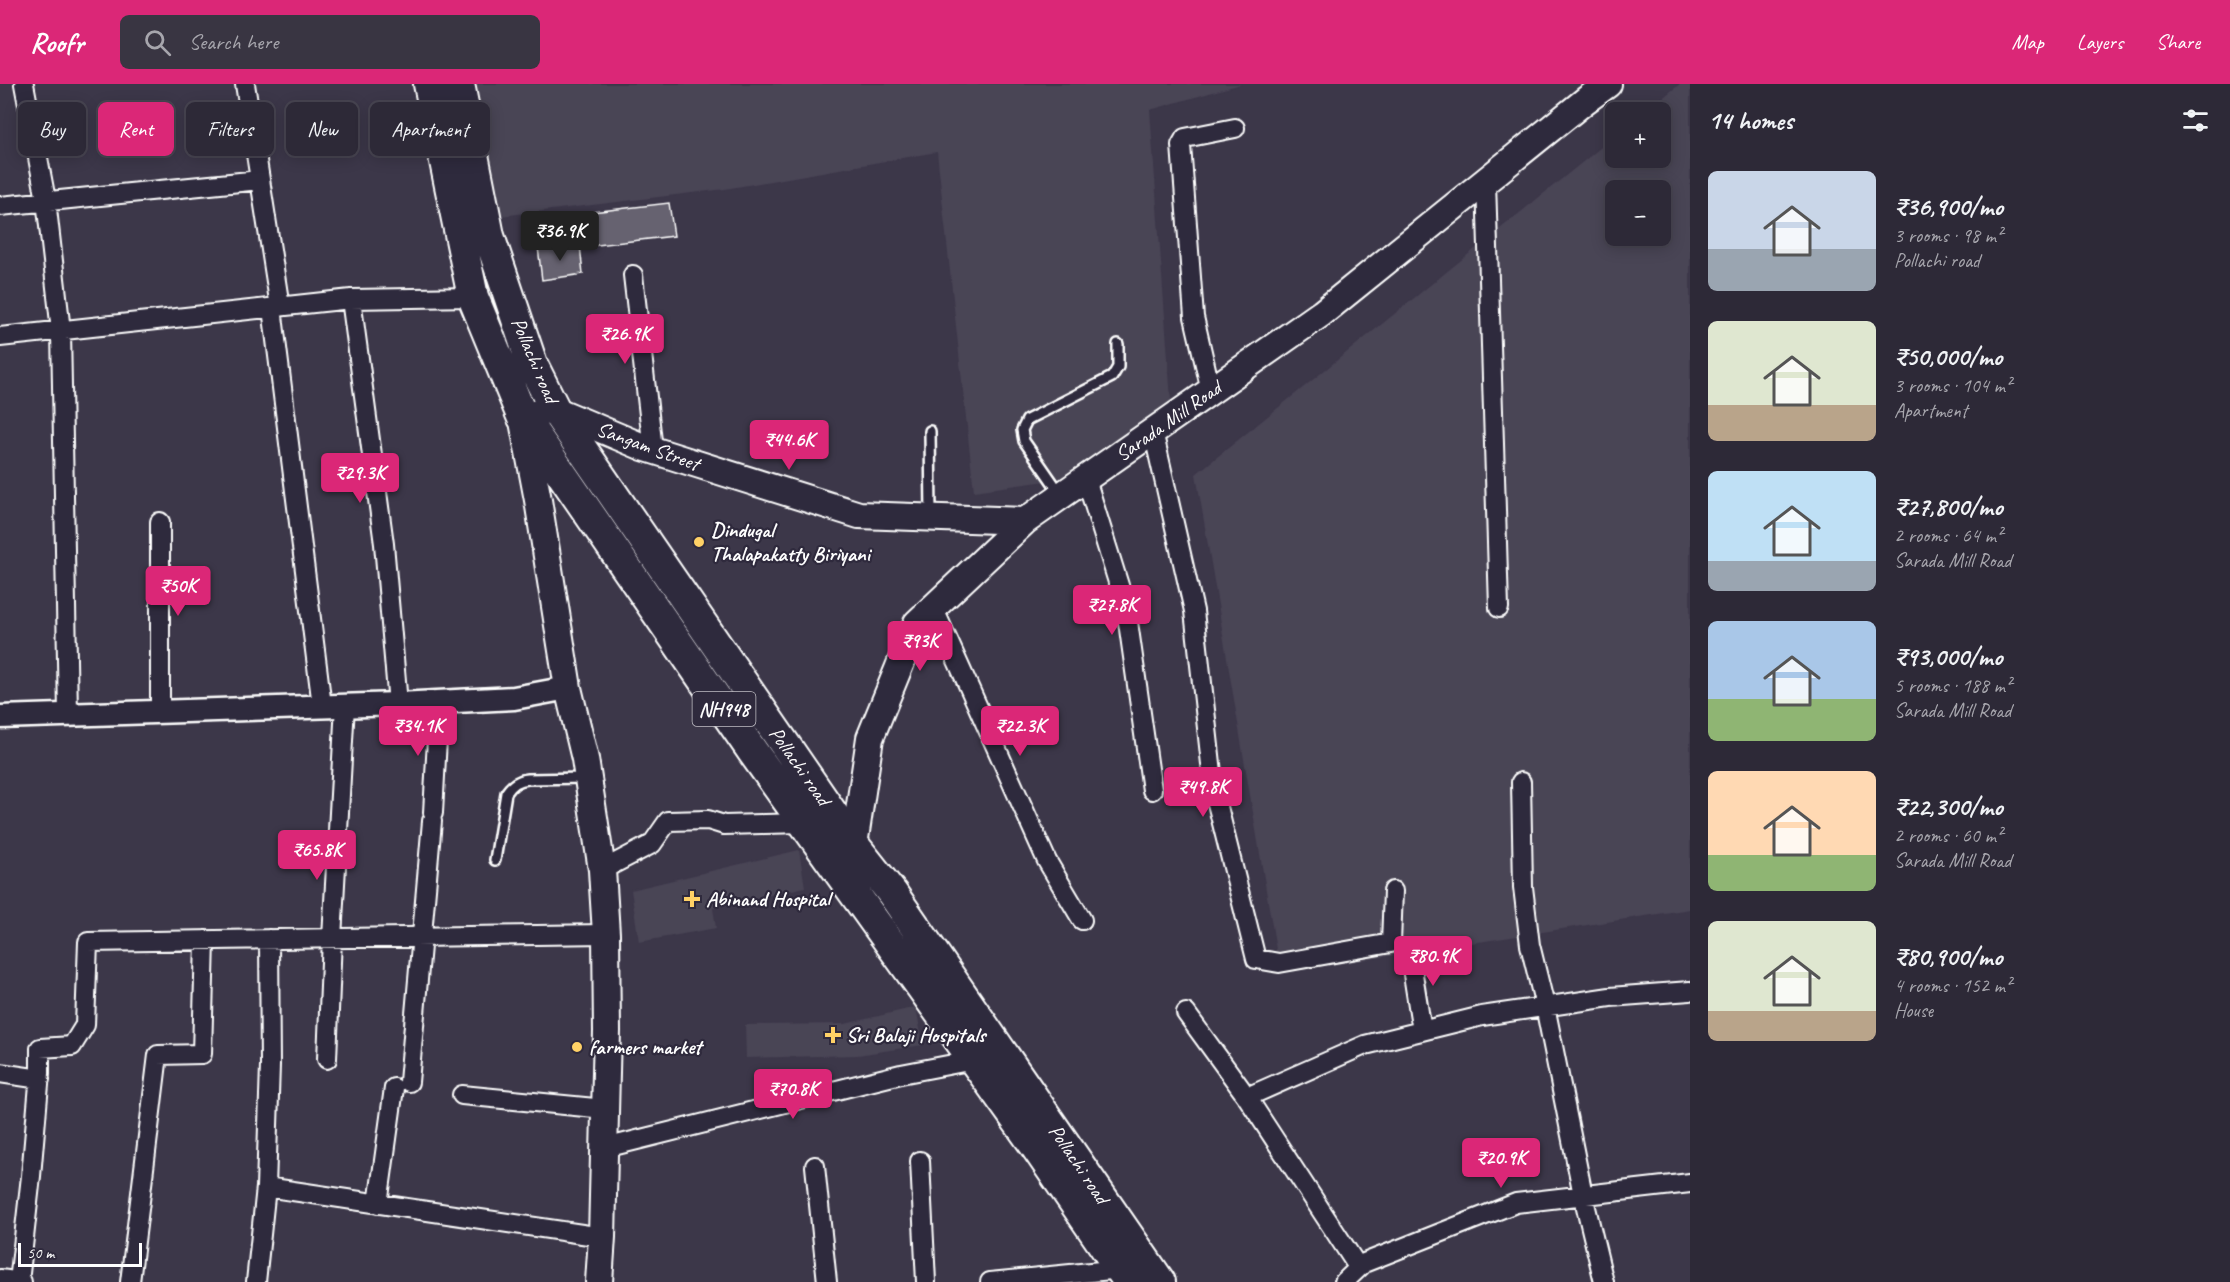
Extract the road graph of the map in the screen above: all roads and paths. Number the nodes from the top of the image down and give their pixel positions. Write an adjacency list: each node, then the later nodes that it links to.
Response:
1 (24, 84): 9 (street)
2 (245, 84): 7 (street)
3 (429, 84): 12 (highway, NH948)
4 (459, 84): 19 (highway, Pollachi road / NH948)
5 (1608, 84): 8 (main road, Sarada Mill Road)
6 (1235, 128): 18 (street)
7 (260, 180): 9 (street); 14 (street)
8 (1486, 181): 18 (main road, Sarada Mill Road); 30 (street)
9 (45, 200): 10 (street); 15 (street)
10 (0, 206)
11 (633, 275): 23 (street)
12 (473, 297): 13 (street); 20 (highway, NH948)
13 (351, 299): 14 (street); 33 (street)
14 (276, 308): 15 (street); 35 (street)
15 (61, 331): 16 (street); 37 (street)
16 (0, 337)
17 (1118, 344): 25 (lane)
18 (1212, 391): 22 (main road, Sarada Mill Road)
19 (555, 410): 20 (main road); 23 (main road, Sangam Street); 43 (highway, Pollachi road / NH948)
20 (522, 416): 31 (main road); 42 (highway, NH948)
21 (930, 431): 26 (lane)
22 (1153, 431): 24 (main road, Sarada Mill Road); 46 (street)
23 (653, 450): 26 (main road, Sangam Street)
24 (1086, 478): 25 (main road, Sarada Mill Road); 41 (street)
25 (1062, 495): 27 (main road, Sarada Mill Road)
26 (932, 518): 27 (main road, Sangam Street)
27 (1025, 521): 29 (main road, Sarada Mill Road)
28 (160, 522): 36 (street)
29 (933, 607): 43 (main road, Sarada Mill Road); 47 (street)
30 (1499, 609)
31 (568, 688): 32 (street); 39 (main road)
32 (439, 702): 33 (street); 49 (street)
33 (398, 704): 34 (street)
34 (345, 705): 35 (street); 50 (street)
35 (322, 706): 36 (street)
36 (160, 712): 37 (street)
37 (68, 714): 38 (street)
38 (0, 717)
39 (588, 778): 44 (lane); 45 (main road)
40 (1521, 782): 55 (street)
41 (1152, 790)
42 (804, 823): 43 (highway, NH948); 45 (street)
43 (842, 852): 59 (highway, NH948); 84 (highway, Pollachi road / NH948)
44 (495, 860)
45 (602, 870): 48 (main road)
46 (1393, 891)
47 (1082, 920)
48 (606, 934): 49 (street); 64 (main road)
49 (422, 937): 50 (street); 71 (street)
50 (332, 938): 51 (street); 58 (street)
51 (269, 939): 52 (street); 69 (street)
52 (205, 940): 61 (street); 78 (street)
53 (1409, 949): 57 (street)
54 (1690, 991): 55 (street)
55 (1545, 1006): 57 (street); 70 (street)
56 (1186, 1013): 63 (street)
57 (1422, 1031): 63 (street)
58 (327, 1059)
59 (974, 1060): 65 (street); 74 (highway, NH948)
60 (0, 1072): 61 (street)
61 (40, 1079): 77 (street)
62 (462, 1095): 64 (street)
63 (1246, 1097): 73 (street)
64 (605, 1109): 65 (main road)
65 (605, 1148): 72 (main road)
66 (920, 1161): 82 (street)
67 (815, 1166): 81 (street)
68 (1690, 1183): 70 (street)
69 (266, 1188): 71 (street); 79 (street)
70 (1583, 1195): 73 (street); 86 (street)
71 (378, 1204): 72 (street)
72 (602, 1237): 80 (main road)
73 (1358, 1268): 85 (street)
74 (1125, 1276): 76 (street)
75 (0, 1280): 77 (street)
76 (1026, 1280): 83 (street)
77 (21, 1282)
78 (130, 1282)
79 (256, 1282)
80 (599, 1282)
81 (827, 1282)
82 (926, 1282)
83 (990, 1282)
84 (1160, 1282)
85 (1344, 1282)
86 (1604, 1282)

